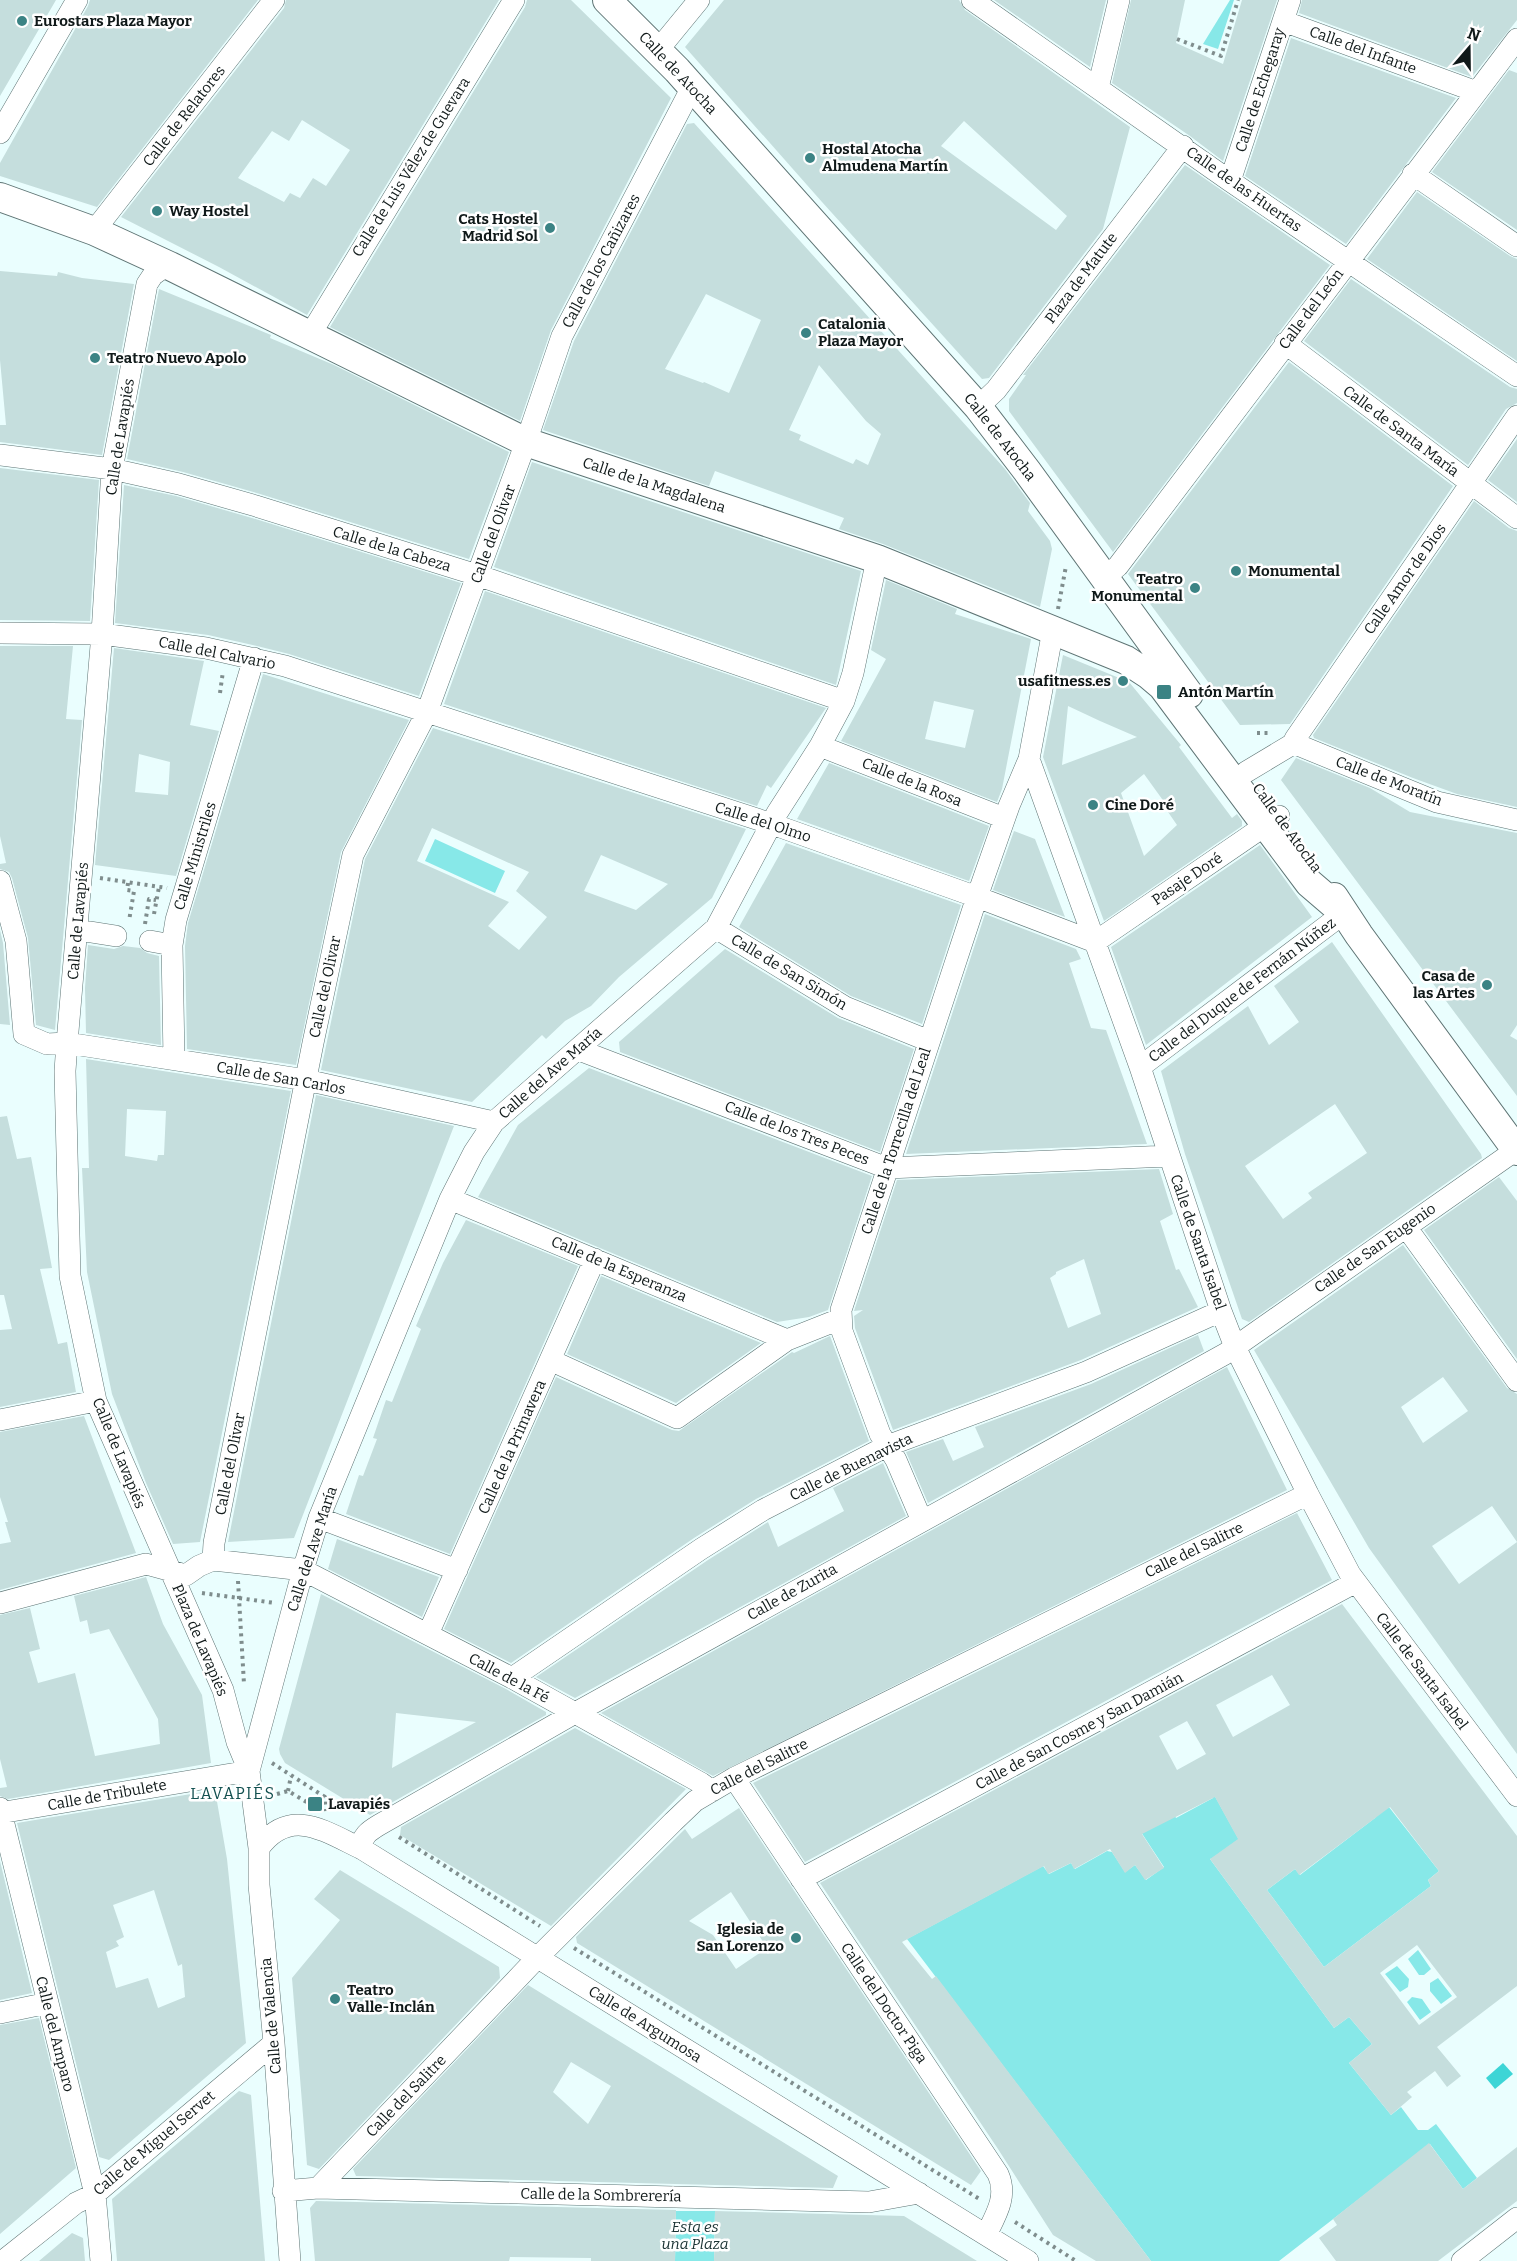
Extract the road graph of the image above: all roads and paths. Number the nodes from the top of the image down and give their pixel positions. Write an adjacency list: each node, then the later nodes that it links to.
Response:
1 (77, 0): 18 (street)
2 (274, 0): 23 (street, Calle de Relatores)
3 (514, 0): 27 (street, Calle de Luis Vélez de Guevara)
4 (607, 0): 13 (street, Calle de Atocha)
5 (699, 0): 13 (street)
6 (972, 0): 16 (street, Calle de las Huertas)
7 (1119, 0): 16 (street)
8 (1238, 0): 11 (path)
9 (1290, 0): 10 (street, Calle de Echegaray)
10 (1283, 21): 17 (street, Calle del Infante); 21 (street, Calle de Echegaray)
11 (1177, 39)
12 (1517, 39): 14 (street, Calle del León)
13 (658, 50): 15 (street, Calle de Atocha)
14 (1510, 60): 17 (street, Calle del León)
15 (692, 87): 30 (street, Calle de Atocha); 32 (street, Calle de los Cañizares)
16 (1098, 88): 19 (street, Calle de las Huertas)
17 (1477, 92): 20 (street, Calle del León)
18 (0, 133)
19 (1183, 146): 21 (street, Calle de las Huertas); 30 (street, Plaza de Matute)
20 (1413, 174): 24 (street); 25 (street, Calle del León)
21 (1230, 181): 25 (street, Calle de las Huertas)
22 (0, 197): 23 (street, Calle de la Magdalena)
23 (94, 231): 26 (street, Calle de la Magdalena)
24 (1517, 246)
25 (1347, 261): 28 (street, Calle del León); 29 (street, Calle de las Huertas)
26 (169, 266): 27 (street, Calle de la Magdalena); 34 (street, Calle de Lavapiés)
27 (310, 335): 32 (street, Calle de la Magdalena)
28 (1285, 343): 35 (street, Calle de Santa María); 40 (street, Calle del León)
29 (1517, 376)
30 (978, 407): 37 (street, Calle de Atocha)
31 (1517, 416): 35 (street, Calle Amor de Dios)
32 (526, 442): 38 (street, Calle de la Magdalena); 39 (street, Calle del Olivar)
33 (0, 455): 34 (street, Calle de la Cabeza)
34 (112, 469): 39 (street, Calle de la Cabeza); 43 (street, Calle de Lavapiés)
35 (1471, 484): 36 (street, Calle de Santa María); 48 (street, Calle Amor de Dios)
36 (1517, 518)
37 (1076, 537): 40 (street, Calle de Atocha); 41 (path)
38 (878, 559): 41 (street, Calle de la Magdalena); 46 (street, Calle del Ave María)
39 (477, 576): 46 (street, Calle de la Cabeza); 47 (street, Calle del Olivar)
40 (1104, 578): 51 (street, Calle de Atocha)
41 (1053, 630): 45 (street, Calle de la Magdalena); 50 (street)
42 (0, 633): 43 (street, Calle del Calvario)
43 (102, 634): 44 (street, Calle del Calvario); 56 (street, Calle de Lavapiés)
44 (254, 658): 47 (street, Calle del Calvario); 68 (street, Calle Ministriles)
45 (1149, 675): 54 (street, Calle de Atocha)
46 (844, 701): 49 (street, Calle del Ave María)
47 (427, 711): 55 (street, Calle del Olmo); 74 (street, Calle del Olivar)
48 (1297, 744): 51 (street, Calle Amor de Dios); 53 (street, Calle de Moratín)
49 (820, 746): 52 (street, Calle de la Rosa); 55 (street, Calle del Ave María)
50 (1029, 759): 52 (street, Calle de la Torrecilla del Leal); 67 (street, Calle de Santa Isabel)
51 (1246, 772): 54 (street, Calle de Atocha)
52 (1004, 818): 60 (street, Calle de la Torrecilla del Leal)
53 (1517, 820)
54 (1273, 821): 62 (street, Calle de Atocha); 67 (street, Pasaje Doré)
55 (772, 824): 60 (street, Calle del Olmo); 63 (street, Calle del Ave María)
56 (81, 876): 58 (path); 64 (street, Calle de Lavapiés)
57 (0, 881): 70 (street, Calle de San Carlos)
58 (128, 883): 59 (path); 65 (path)
59 (159, 886)
60 (977, 897): 67 (street, Calle del Olmo); 69 (street, Calle de la Torrecilla del Leal)
61 (156, 900): 66 (path)
62 (1344, 913): 73 (street, Calle del Duque de Fernán Núñez); 76 (street, Calle de Atocha)
63 (717, 928): 69 (street, Calle de San Simón); 71 (street, Calle del Ave María)
64 (78, 930): 65 (street); 70 (street, Calle de Lavapiés)
65 (122, 933)
66 (146, 937): 68 (street)
67 (1095, 942): 73 (street, Calle de Santa Isabel)
68 (172, 945): 72 (street, Calle Ministriles)
69 (929, 1041): 78 (street, Calle de la Torrecilla del Leal)
70 (67, 1043): 72 (street, Calle de San Carlos); 88 (street, Calle de Lavapiés)
71 (579, 1050): 75 (street, Calle del Ave María); 78 (street, Calle de los Tres Peces)
72 (174, 1059): 74 (street, Calle de San Carlos)
73 (1140, 1067): 77 (street, Calle de Santa Isabel)
74 (306, 1080): 75 (street, Calle de San Carlos); 94 (street, Calle del Olivar)
75 (494, 1122): 79 (street, Calle del Ave María)
76 (1517, 1150): 80 (street, Calle de San Eugenio)
77 (1169, 1156): 78 (street, Calle de los Tres Peces); 82 (street, Calle de Santa Isabel)
78 (887, 1168): 83 (street, Calle de la Torrecilla del Leal)
79 (450, 1199): 81 (street, Calle de la Esperanza); 92 (street, Calle del Ave María)
80 (1406, 1227): 85 (street, Calle de San Eugenio); 87 (street)
81 (595, 1259): 84 (street, Calle de la Esperanza); 86 (street, Calle de la Primavera)
82 (1221, 1311): 85 (street, Calle de Santa Isabel); 90 (street, Calle de Buenavista)
83 (840, 1319): 84 (street); 90 (street, Calle de la Torrecilla del Leal)
84 (787, 1340): 86 (street)
85 (1235, 1347): 91 (street, Calle de Santa Isabel); 93 (street, Calle de Zurita)
86 (550, 1360): 96 (street, Calle de la Primavera)
87 (1517, 1381)
88 (96, 1401): 89 (street); 97 (street, Calle de Lavapiés)
89 (0, 1420)
90 (887, 1446): 93 (street, Calle de la Torrecilla del Leal); 105 (street, Calle de Buenavista)
91 (1308, 1494): 99 (street, Calle de Santa Isabel); 111 (street, Calle del Salitre)
92 (319, 1518): 95 (street, Calle del Ave María); 96 (street)
93 (922, 1521): 107 (street, Calle de Zurita)
94 (213, 1560): 95 (street); 97 (street, Plaza de Lavapiés)
95 (303, 1570): 104 (street, Calle de la Fé); 109 (street, Calle del Ave María)
96 (457, 1570): 104 (street, Calle de la Primavera)
97 (171, 1572): 102 (street); 109 (street, Plaza de Lavapiés)
98 (238, 1578): 101 (path)
99 (1356, 1582): 115 (street, Calle de Santa Isabel); 122 (street, Calle de San Cosme y San Damián)
100 (198, 1592): 101 (path)
101 (238, 1598): 103 (path); 106 (path)
102 (0, 1602)
103 (278, 1604)
104 (428, 1634): 105 (street, Calle de la Fé)
105 (512, 1678): 107 (street, Calle de la Fé)
106 (245, 1688)
107 (575, 1713): 113 (street, Calle de la Fé); 121 (street, Calle de Zurita)
108 (269, 1761): 110 (path)
109 (249, 1771): 118 (street, Calle de Tribulete); 120 (street, Calle de Valencia)
110 (291, 1776): 112 (path); 116 (path)
111 (734, 1778): 113 (street, Calle del Salitre); 122 (street, Calle del Doctor Piga)
112 (288, 1791): 114 (path); 117 (path)
113 (712, 1791): 125 (street, Calle del Salitre)
114 (277, 1794)
115 (1517, 1796)
116 (325, 1797)
117 (313, 1806)
118 (0, 1812): 126 (street, Calle del Amparo)
119 (393, 1834): 123 (path)
120 (259, 1848): 121 (street, Calle de Argumosa); 128 (street, Calle de Valencia)
121 (362, 1849): 125 (street, Calle de Argumosa)
122 (801, 1879): 133 (street, Calle del Doctor Piga)
123 (544, 1929)
124 (574, 1947): 133 (path)
125 (537, 1958): 129 (street, Calle del Salitre); 131 (street, Calle de Argumosa)
126 (48, 2003): 127 (street); 132 (street, Calle del Amparo)
127 (0, 2013)
128 (274, 2043): 130 (street, Calle de Valencia); 132 (street, Calle de Miguel Servet)
129 (318, 2188): 130 (street, Calle de la Sombrerería); 131 (street, Calle de la Sombrerería)
130 (284, 2191): 138 (street, Calle de Valencia)
131 (919, 2193): 135 (street, Calle de Argumosa)
132 (95, 2194): 136 (street, Calle de Miguel Servet); 137 (street, Calle del Amparo)
133 (998, 2210): 135 (street, Calle del Doctor Piga); 140 (path)
134 (1517, 2218): 141 (street)
135 (986, 2235): 139 (street, Calle de Argumosa)
136 (3, 2261)
137 (101, 2261)
138 (290, 2261)
139 (1028, 2261)
140 (1076, 2261)
141 (1462, 2261)

